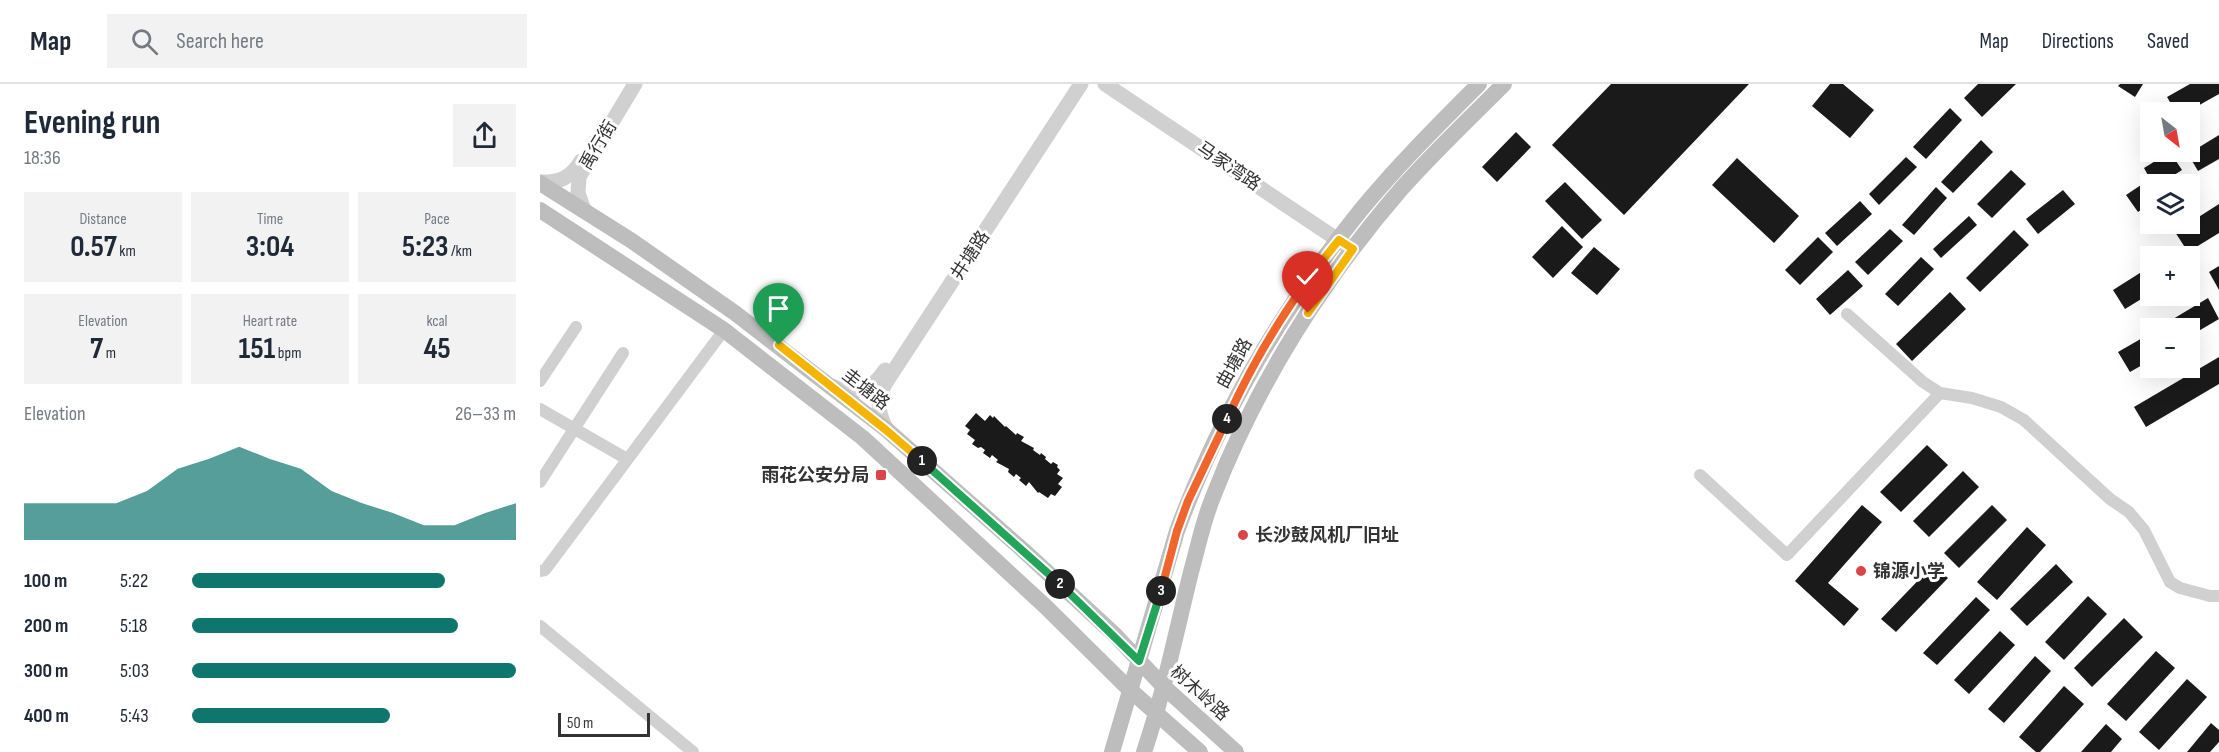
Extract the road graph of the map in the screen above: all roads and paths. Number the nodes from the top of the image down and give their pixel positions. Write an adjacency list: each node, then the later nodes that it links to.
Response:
1 (628, 84): 9 (street, 禹行街)
2 (635, 84): 11 (street, 禹行街)
3 (1073, 84): 19 (street, 井塘路)
4 (1082, 84): 23 (street, 井塘路)
5 (1105, 84): 12 (street, 马家湾路)
6 (1116, 84): 12 (street, 马家湾路)
7 (1479, 84): 12 (main road, 曲塘路)
8 (1504, 84): 13 (main road)
9 (540, 182): 11 (main road, 圭塘路)
10 (540, 210): 16 (main road)
11 (584, 210): 19 (main road, 圭塘路)
12 (1340, 237): 13 (street, 马家湾路); 30 (main road, 曲塘路)
13 (1354, 247): 31 (main road)
14 (1847, 314): 20 (street)
15 (576, 327): 18 (street)
16 (724, 330): 24 (street); 32 (main road)
17 (623, 353): 22 (street)
18 (540, 381)
19 (831, 386): 23 (main road, 圭塘路)
20 (1940, 393): 25 (street); 28 (street)
21 (540, 409): 22 (street)
22 (574, 429): 24 (street); 26 (street)
23 (886, 430): 30 (main road, 圭塘路)
24 (627, 459): 27 (street)
25 (1700, 475)
26 (540, 482)
27 (540, 572)
28 (2219, 596)
29 (540, 626): 34 (street)
30 (1139, 661): 31 (main road, 树木岭路); 32 (main road, 曲塘路)
31 (1163, 686): 33 (main road); 38 (main road, 树木岭路)
32 (1129, 689): 33 (main road); 35 (main road, 曲塘路)
33 (1157, 714): 36 (main road); 37 (main road)
34 (693, 752)
35 (1112, 752)
36 (1144, 752)
37 (1200, 752)
38 (1236, 752)

